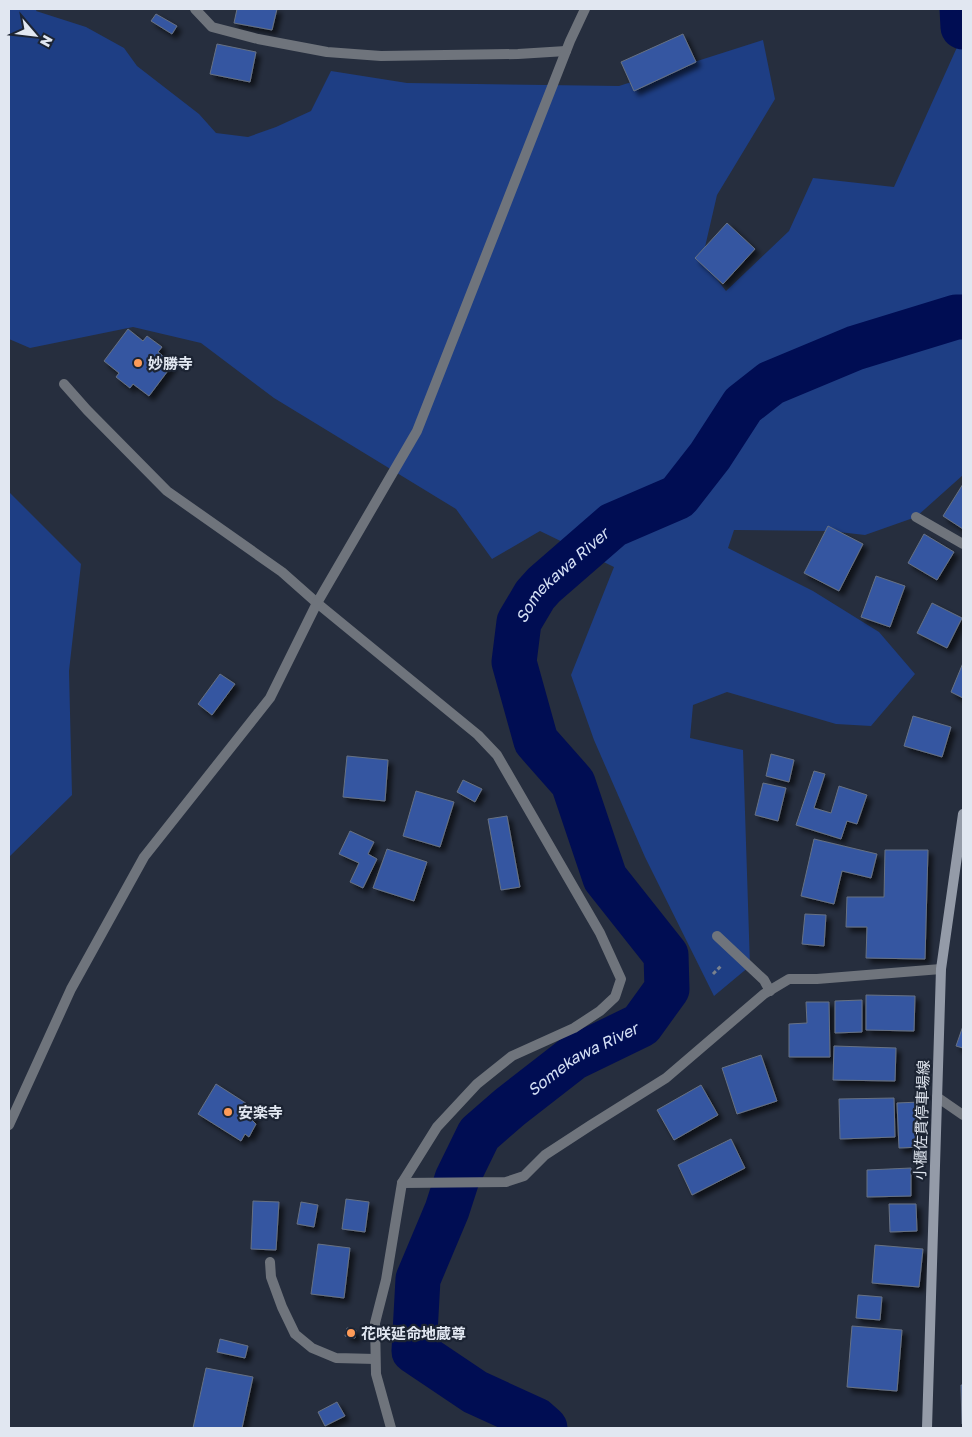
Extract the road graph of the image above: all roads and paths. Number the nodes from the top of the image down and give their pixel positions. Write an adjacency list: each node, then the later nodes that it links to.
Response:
1 (195, 9): 3 (street)
2 (584, 9): 3 (street)
3 (566, 51): 7 (street)
4 (64, 384): 7 (street)
5 (916, 517): 6 (street)
6 (963, 544)
7 (317, 603): 14 (street); 15 (street)
8 (963, 814): 10 (main road, 小櫃佐貫停車場線)
9 (717, 936): 11 (street)
10 (941, 969): 11 (street); 12 (main road, 小櫃佐貫停車場線)
11 (770, 991): 15 (street)
12 (937, 1097): 13 (street); 19 (main road, 小櫃佐貫停車場線)
13 (963, 1116)
14 (9, 1125)
15 (402, 1183): 17 (street)
16 (270, 1262): 17 (street)
17 (375, 1359): 18 (street)
18 (390, 1428)
19 (927, 1428)

